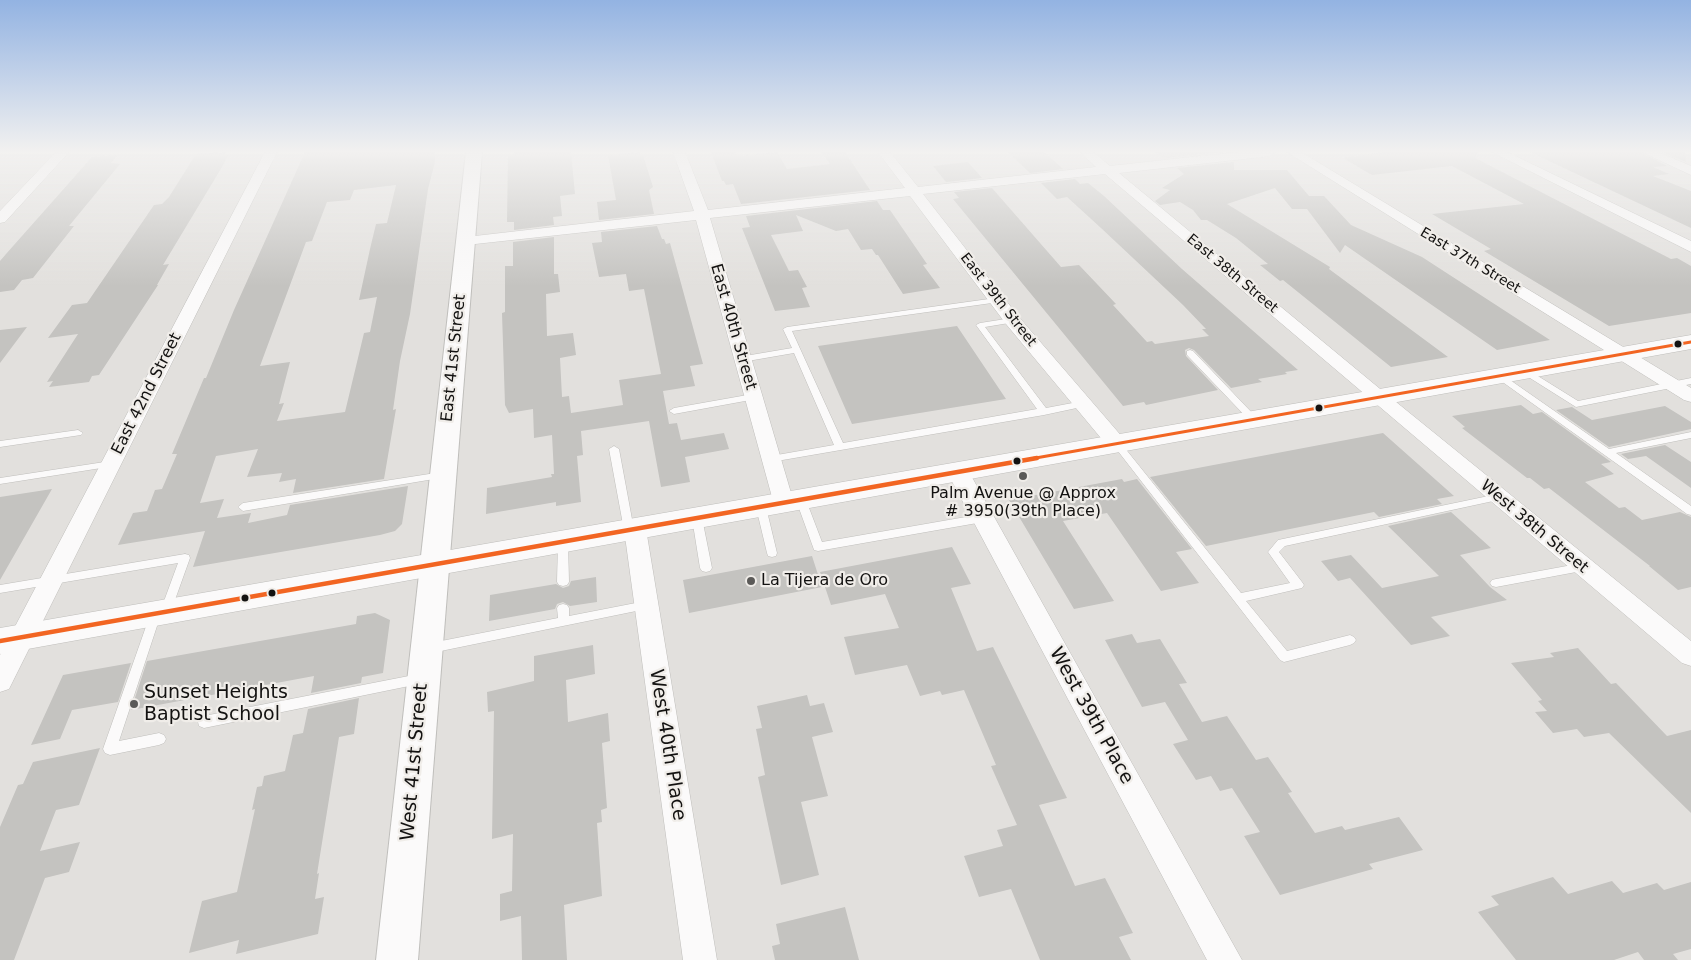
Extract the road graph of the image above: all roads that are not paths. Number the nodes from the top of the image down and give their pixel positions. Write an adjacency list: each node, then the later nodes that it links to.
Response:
1 (21, 197): 11 (street)
2 (248, 197): 40 (street, East 42nd Street)
3 (470, 197): 12 (street, East 41st Street)
4 (696, 197): 10 (street, East 40th Street)
5 (854, 197): 10 (street)
6 (919, 197): 14 (street, East 39th Street)
7 (1141, 197): 27 (street, East 38th Street)
8 (1366, 197): 19 (street, East 37th Street)
9 (1589, 197): 13 (street)
10 (702, 214): 12 (street); 20 (street, East 40th Street)
11 (0, 219)
12 (466, 241): 42 (street, East 41st Street)
13 (1691, 247)
14 (996, 300): 15 (street, East 39th Street); 17 (lane)
15 (1012, 320): 28 (street, East 39th Street); 30 (lane)
16 (1691, 342): 19 (main road)
17 (797, 350): 20 (lane); 36 (lane)
18 (1190, 353): 31 (lane)
19 (1623, 354): 21 (main road); 24 (street, East 37th Street)
20 (742, 358): 26 (street, East 40th Street)
21 (1525, 371): 22 (main road); 24 (lane)
22 (1500, 376): 27 (main road); 38 (lane)
23 (1691, 381): 24 (lane)
24 (1672, 385): 25 (street, East 37th Street)
25 (1691, 396)
26 (753, 397): 29 (lane); 39 (street, East 40th Street)
27 (1378, 397): 31 (main road); 44 (street, West 38th Street)
28 (1083, 404): 30 (lane); 35 (street, East 39th Street)
29 (674, 410)
30 (1044, 412): 36 (lane)
31 (1254, 419): 35 (main road)
32 (78, 433): 34 (lane)
33 (1691, 435): 38 (lane)
34 (0, 444)
35 (1117, 444): 41 (main road); 60 (lane)
36 (840, 448): 39 (lane)
37 (614, 449): 50 (lane)
38 (1608, 452): 47 (lane)
39 (770, 459): 45 (street, East 40th Street)
40 (111, 464): 43 (lane); 56 (street, East 42nd Street)
41 (958, 472): 45 (main road); 49 (street, West 39th Place)
42 (442, 475): 46 (lane); 53 (street, East 41st Street)
43 (0, 481)
44 (1498, 497): 54 (street, West 38th Street); 60 (lane)
45 (782, 503): 48 (main road); 49 (lane); 52 (lane)
46 (244, 507)
47 (1691, 511)
48 (698, 518): 50 (main road); 55 (lane)
49 (983, 518): 74 (street, West 39th Place)
50 (632, 530): 51 (main road); 61 (street, West 40th Place)
51 (562, 542): 53 (main road); 57 (lane)
52 (772, 553)
53 (433, 565): 63 (main road); 68 (street, West 41st Street)
54 (1583, 566): 58 (lane); 67 (street, West 38th Street)
55 (706, 568)
56 (52, 580): 59 (lane); 63 (lane); 65 (street, East 42nd Street)
57 (563, 582)
58 (1496, 583)
59 (0, 589)
60 (1239, 598): 66 (lane)
61 (646, 605): 64 (lane); 73 (street, West 40th Place)
62 (563, 608): 64 (lane)
63 (161, 613): 65 (main road); 71 (lane)
64 (564, 622): 68 (lane)
65 (11, 639): 69 (street, East 42nd Street)
66 (1350, 640)
67 (1691, 656)
68 (424, 664): 70 (lane); 72 (street, West 41st Street)
69 (0, 681)
70 (204, 722)
71 (160, 739)
72 (398, 960)
73 (700, 960)
74 (1225, 960)

